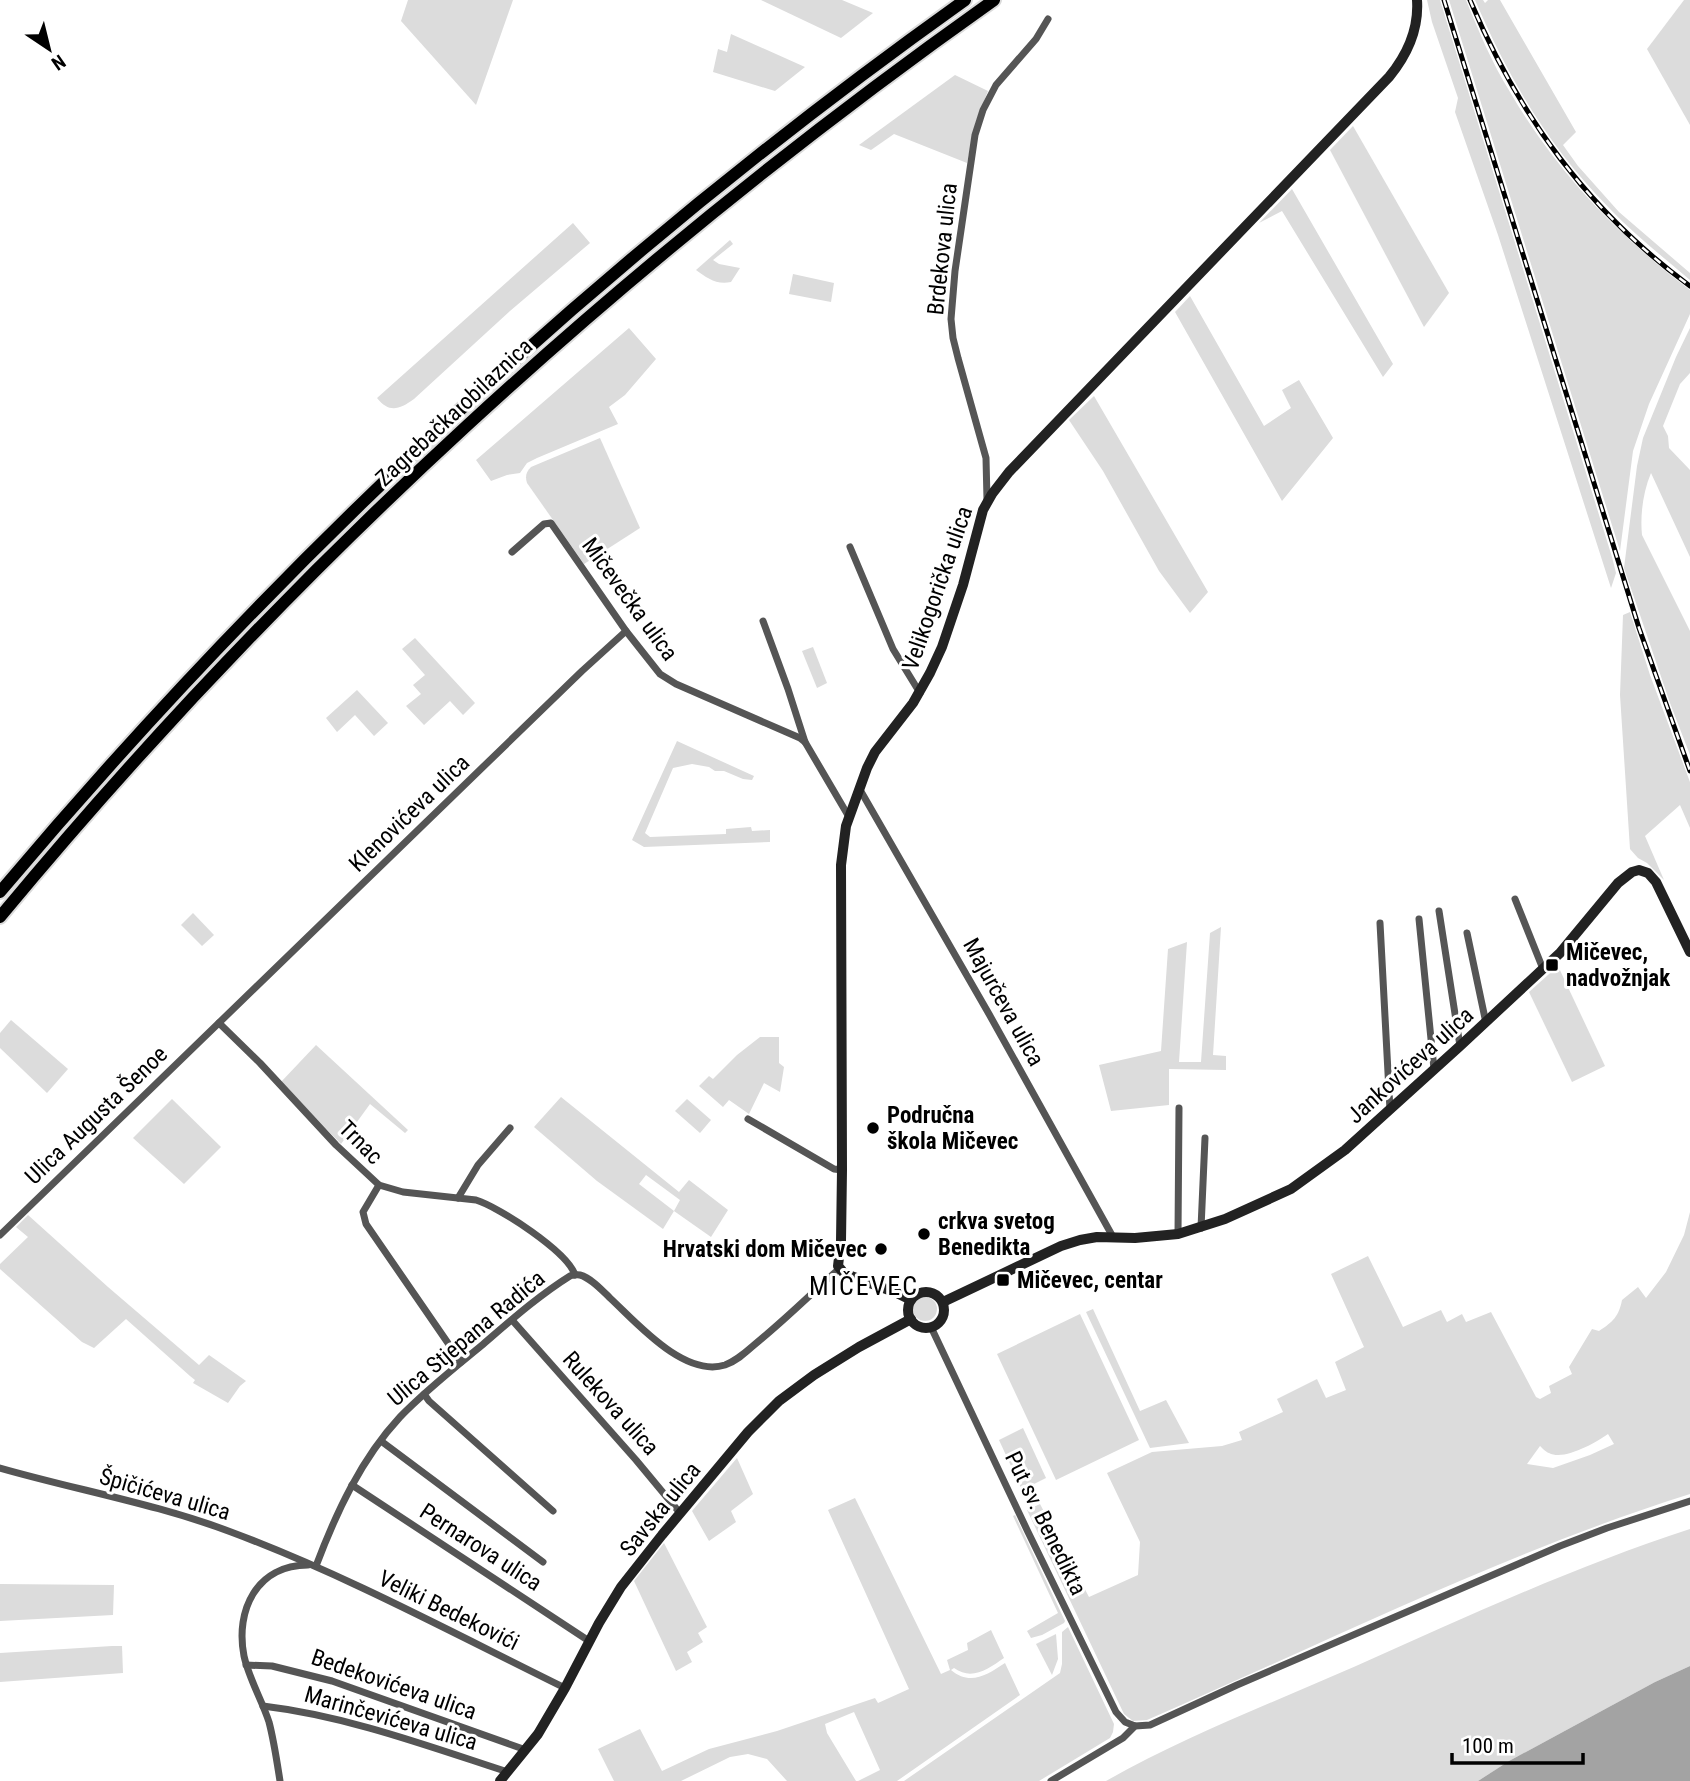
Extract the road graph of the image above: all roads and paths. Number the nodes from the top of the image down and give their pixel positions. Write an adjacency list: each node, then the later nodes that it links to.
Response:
1 (965, 0): 14 (highway, Zagrebačka obilaznica)
2 (994, 0): 17 (highway, Zagrebačka obilaznica)
3 (1417, 0): 5 (street, Velikogorička ulica)
4 (1048, 19): 5 (street, Brdekova ulica)
5 (987, 502): 10 (street, Velikogorička ulica)
6 (850, 547): 10 (street)
7 (512, 552): 9 (street, Mičevečka ulica)
8 (764, 621): 11 (street)
9 (626, 631): 11 (street, Mičevečka ulica); 23 (street, Klenovićeva ulica)
10 (920, 693): 12 (street, Velikogorička ulica)
11 (805, 742): 13 (street)
12 (859, 788): 13 (street, Velikogorička ulica); 38 (street, Majurčeva ulica)
13 (849, 817): 32 (street, Velikogorička ulica)
14 (0, 892)
15 (1515, 899): 22 (street)
16 (1439, 911): 25 (street)
17 (0, 917)
18 (1419, 919): 26 (street)
19 (1380, 923): 28 (street)
20 (1467, 933): 24 (street)
21 (1690, 952): 22 (street, Jankovićeva ulica)
22 (1543, 969): 24 (street, Jankovićeva ulica)
23 (219, 1023): 33 (street, Trnac); 37 (street, Ulica Augusta Šenoe)
24 (1486, 1023): 25 (street, Jankovićeva ulica)
25 (1460, 1046): 26 (street, Jankovićeva ulica)
26 (1434, 1069): 28 (street, Jankovićeva ulica)
27 (1179, 1108): 36 (street)
28 (1390, 1110): 35 (street, Jankovićeva ulica)
29 (748, 1119): 32 (street)
30 (510, 1128): 34 (street)
31 (1205, 1138): 35 (street)
32 (842, 1170): 39 (street, Velikogorička ulica)
33 (379, 1185): 34 (street, Trnac); 46 (street)
34 (458, 1198): 40 (street, Trnac)
35 (1201, 1228): 36 (street, Jankovićeva ulica)
36 (1178, 1234): 38 (street, Jankovićeva ulica)
37 (0, 1235)
38 (1114, 1237): 42 (street, Jankovićeva ulica)
39 (840, 1268): 40 (street, Ulica Stjepana Radića); 41 (street)
40 (575, 1275): 44 (street, Ulica Stjepana Radića)
41 (911, 1300): 42 (street); 43 (street)
42 (943, 1302): 45 (street)
43 (911, 1319): 45 (street); 53 (street, Savska ulica)
44 (512, 1320): 46 (street, Ulica Stjepana Radića); 53 (street, Rulekova ulica)
45 (931, 1327): 60 (street, Put sv. Benedikta)
46 (461, 1362): 47 (street, Ulica Stjepana Radića)
47 (424, 1394): 48 (street, Ulica Stjepana Radića); 52 (street)
48 (381, 1441): 50 (street, Ulica Stjepana Radića); 54 (street)
49 (0, 1468): 55 (street, Špičićeva ulica)
50 (352, 1485): 55 (street, Ulica Stjepana Radića); 56 (street, Pernarova ulica)
51 (1690, 1501): 60 (street)
52 (553, 1511)
53 (680, 1513): 56 (street, Savska ulica)
54 (543, 1562)
55 (316, 1566): 57 (street); 58 (street, Veliki Bedekovići)
56 (589, 1641): 58 (street, Savska ulica)
57 (246, 1665): 59 (street); 61 (street, Bedekovićeva ulica)
58 (565, 1688): 61 (street, Savska ulica)
59 (262, 1706): 62 (street, Marinčevićeva ulica); 63 (street)
60 (1135, 1726): 65 (street)
61 (526, 1749): 62 (street, Savska ulica)
62 (508, 1772): 64 (street, Savska ulica)
63 (280, 1781)
64 (500, 1781)
65 (1051, 1781)

